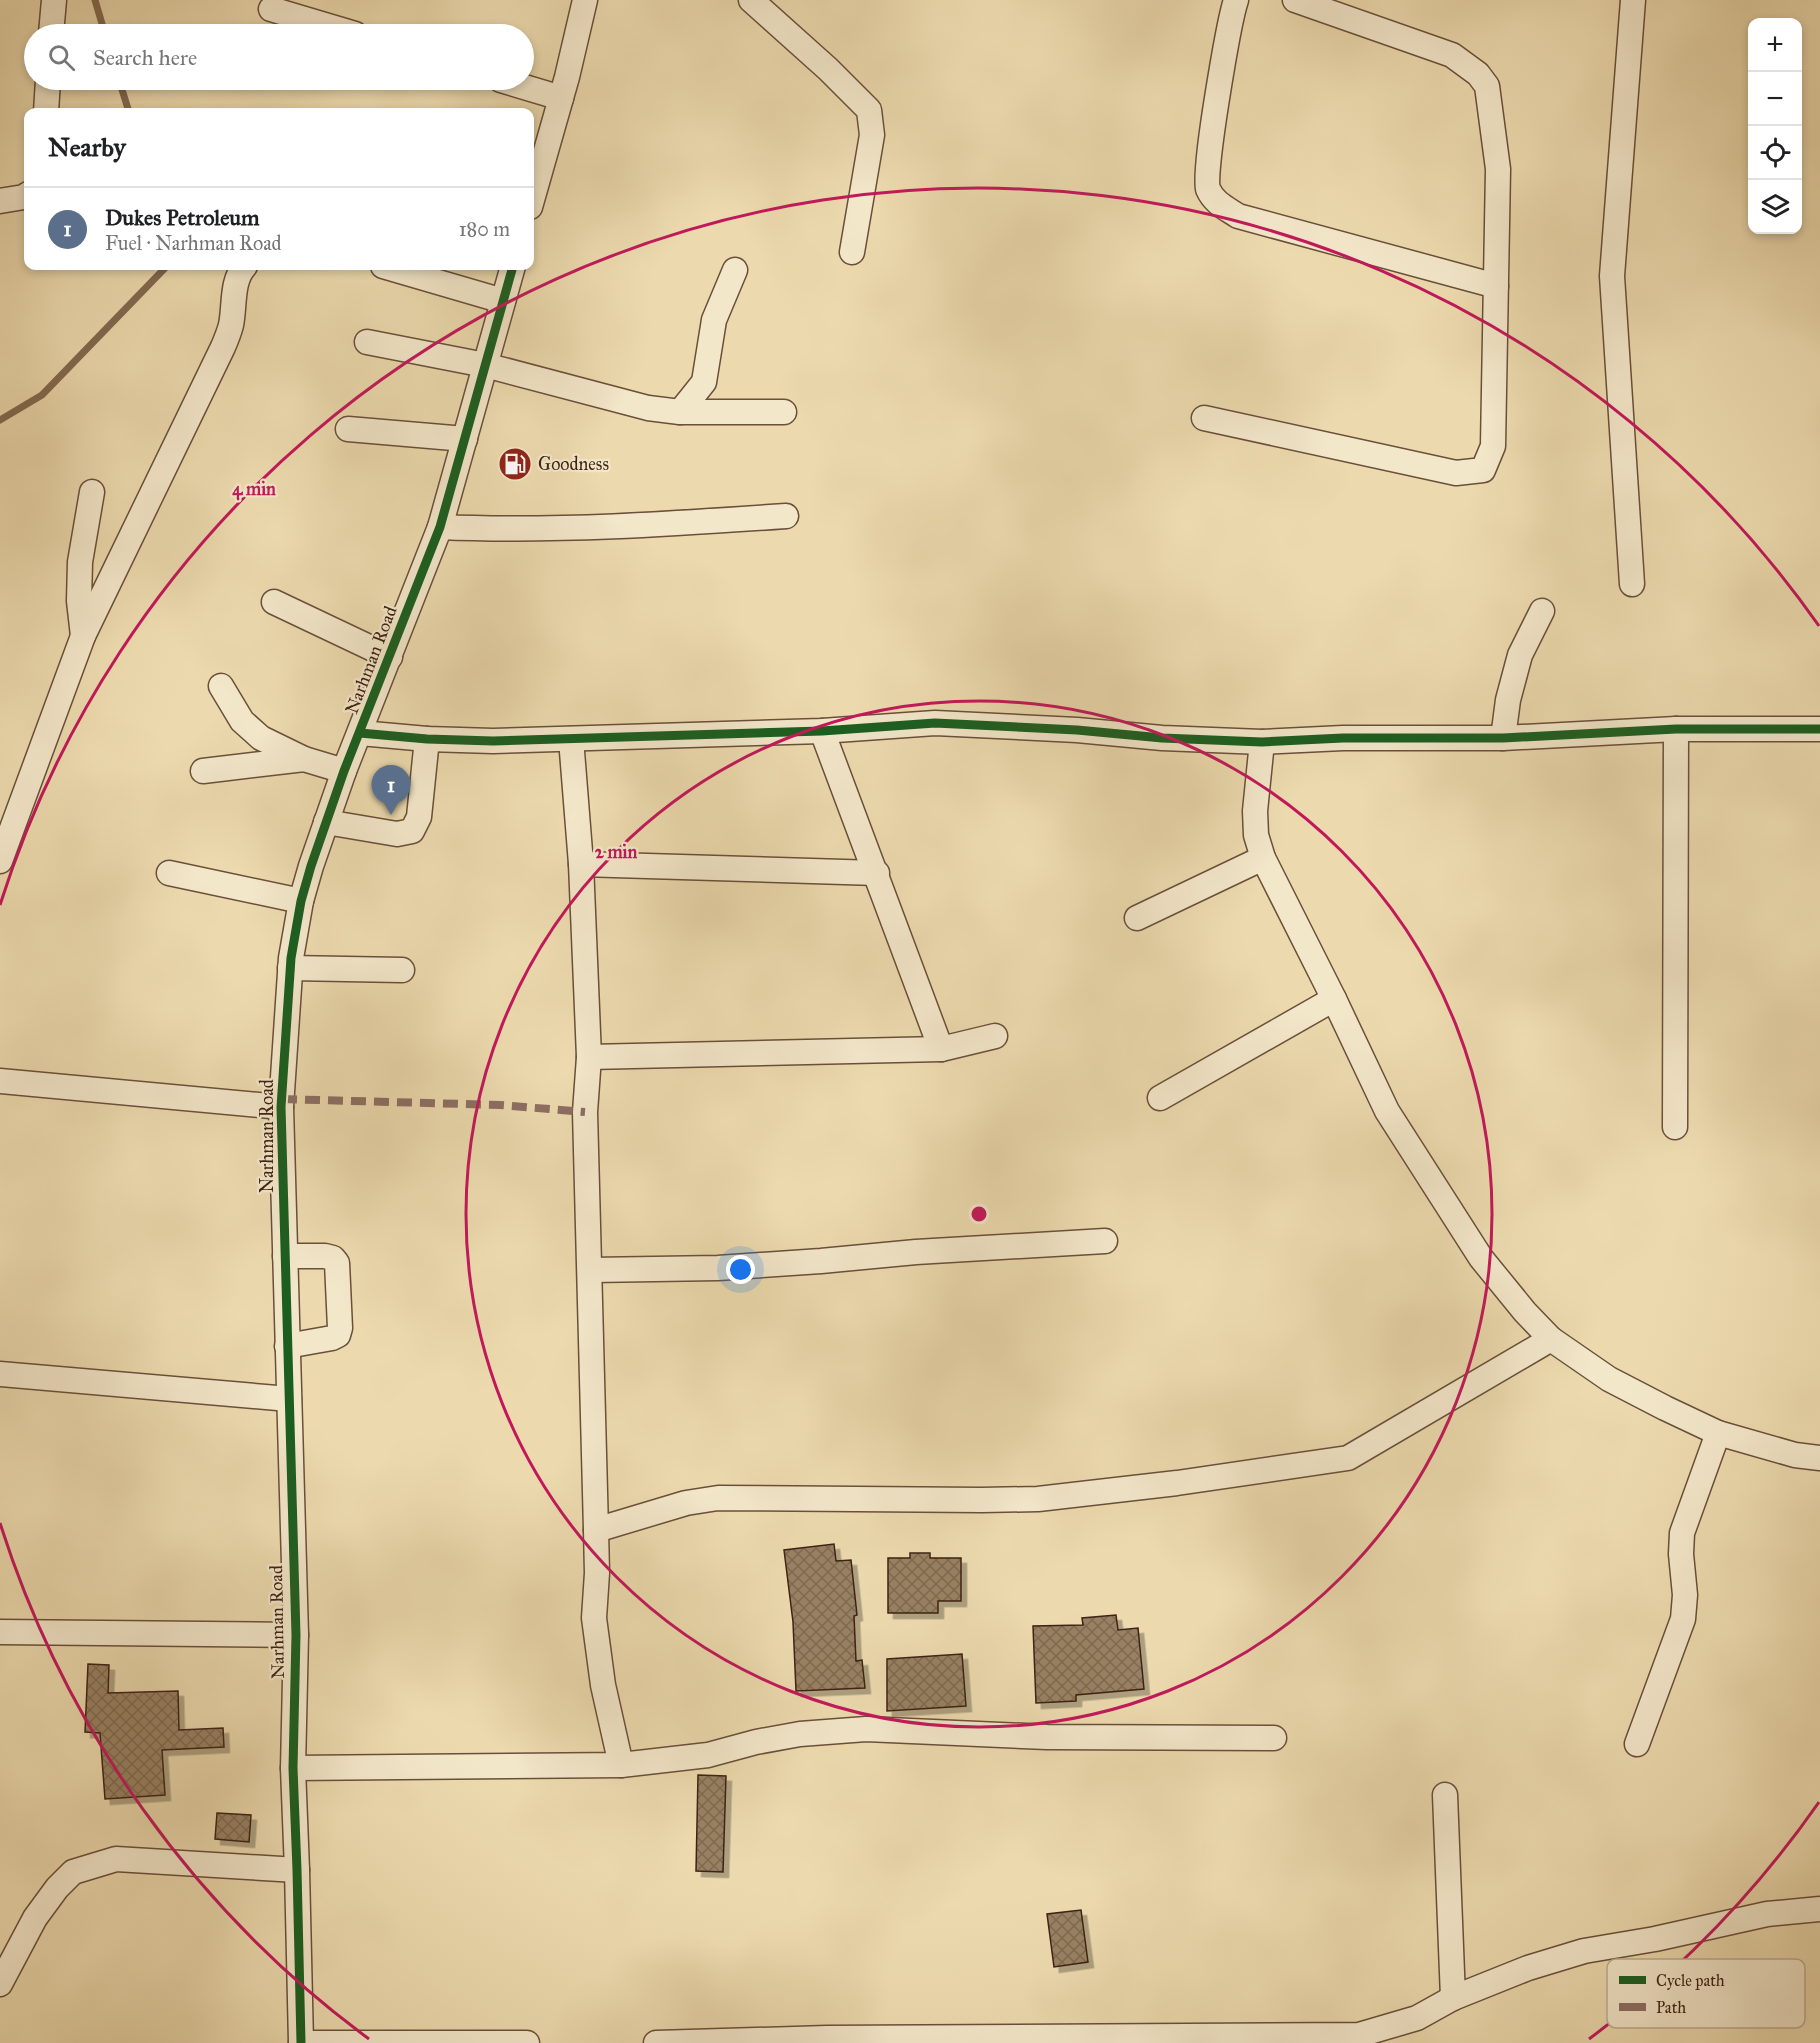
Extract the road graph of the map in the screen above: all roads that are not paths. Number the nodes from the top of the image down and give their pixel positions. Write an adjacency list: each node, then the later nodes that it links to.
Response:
1 (54, 0): 8 (street)
2 (585, 0): 12 (street)
3 (752, 0): 17 (street)
4 (1236, 0): 22 (street)
5 (1295, 0): 22 (street)
6 (1633, 0): 34 (street)
7 (271, 9): 9 (street)
8 (52, 24)
9 (321, 24)
10 (47, 90): 13 (street)
11 (534, 90): 12 (street)
12 (561, 98): 14 (street)
13 (46, 108)
14 (534, 193)
15 (24, 197): 16 (street)
16 (0, 201)
17 (852, 252)
18 (241, 270): 37 (street)
19 (396, 270): 23 (street)
20 (512, 270): 23 (street, Narhman Road)
21 (735, 270): 26 (street)
22 (1496, 285): 28 (street)
23 (503, 301): 25 (street, Narhman Road)
24 (367, 342): 25 (street)
25 (485, 365): 26 (street); 30 (street, Narhman Road)
26 (680, 412): 27 (street)
27 (784, 412)
28 (1203, 418)
29 (348, 429): 30 (street)
30 (465, 439): 33 (street, Narhman Road)
31 (92, 492): 37 (street)
32 (786, 516): 33 (street)
33 (440, 527): 38 (street, Narhman Road)
34 (1632, 584)
35 (274, 602): 38 (street)
36 (1542, 611): 44 (street)
37 (83, 636): 53 (street)
38 (390, 657): 43 (street, Narhman Road)
39 (221, 686): 48 (street)
40 (1676, 729): 41 (street); 44 (street); 68 (street)
41 (1820, 729)
42 (822, 732): 45 (street); 47 (street); 56 (street)
43 (360, 733): 46 (street); 50 (street, Narhman Road)
44 (1503, 738): 47 (street)
45 (571, 739): 46 (street); 54 (street)
46 (427, 740): 51 (street)
47 (1262, 742): 52 (street)
48 (304, 759): 49 (street); 50 (street)
49 (203, 771)
50 (344, 771): 51 (street, Narhman Road)
51 (326, 822): 57 (street, Narhman Road)
52 (1263, 858): 58 (street); 61 (street)
53 (0, 861)
54 (581, 864): 56 (street); 64 (street)
55 (169, 873): 57 (street)
56 (877, 873): 63 (street)
57 (301, 901): 59 (street, Narhman Road)
58 (1137, 918)
59 (290, 968): 60 (street); 67 (street, Narhman Road)
60 (402, 970)
61 (1334, 999): 66 (street); 72 (street)
62 (995, 1036): 63 (street)
63 (941, 1049): 64 (street)
64 (589, 1057): 71 (street)
65 (0, 1081): 67 (street)
66 (1160, 1098)
67 (281, 1107): 70 (street, Narhman Road)
68 (1675, 1127)
69 (1105, 1241): 71 (street)
70 (285, 1256): 73 (street, Narhman Road); 73 (street)
71 (591, 1270): 78 (street)
72 (1551, 1339): 76 (street); 78 (street)
73 (287, 1346): 75 (street, Narhman Road)
74 (0, 1374): 75 (street)
75 (289, 1399): 80 (street, Narhman Road)
76 (1718, 1433): 77 (street); 82 (street)
77 (1820, 1458)
78 (596, 1530): 83 (street)
79 (0, 1632): 80 (street)
80 (296, 1635): 84 (street, Narhman Road)
81 (1275, 1738): 83 (street)
82 (1637, 1744)
83 (621, 1765): 84 (street)
84 (293, 1768): 86 (street, Narhman Road)
85 (1445, 1795): 89 (street)
86 (297, 1870): 88 (street); 92 (street, Narhman Road)
87 (1820, 1909): 89 (street)
88 (0, 1984)
89 (1453, 1998): 91 (street)
90 (1139, 2039): 91 (street); 94 (street)
91 (1359, 2039)
92 (300, 2043): 93 (street)
93 (528, 2043)
94 (656, 2043)

